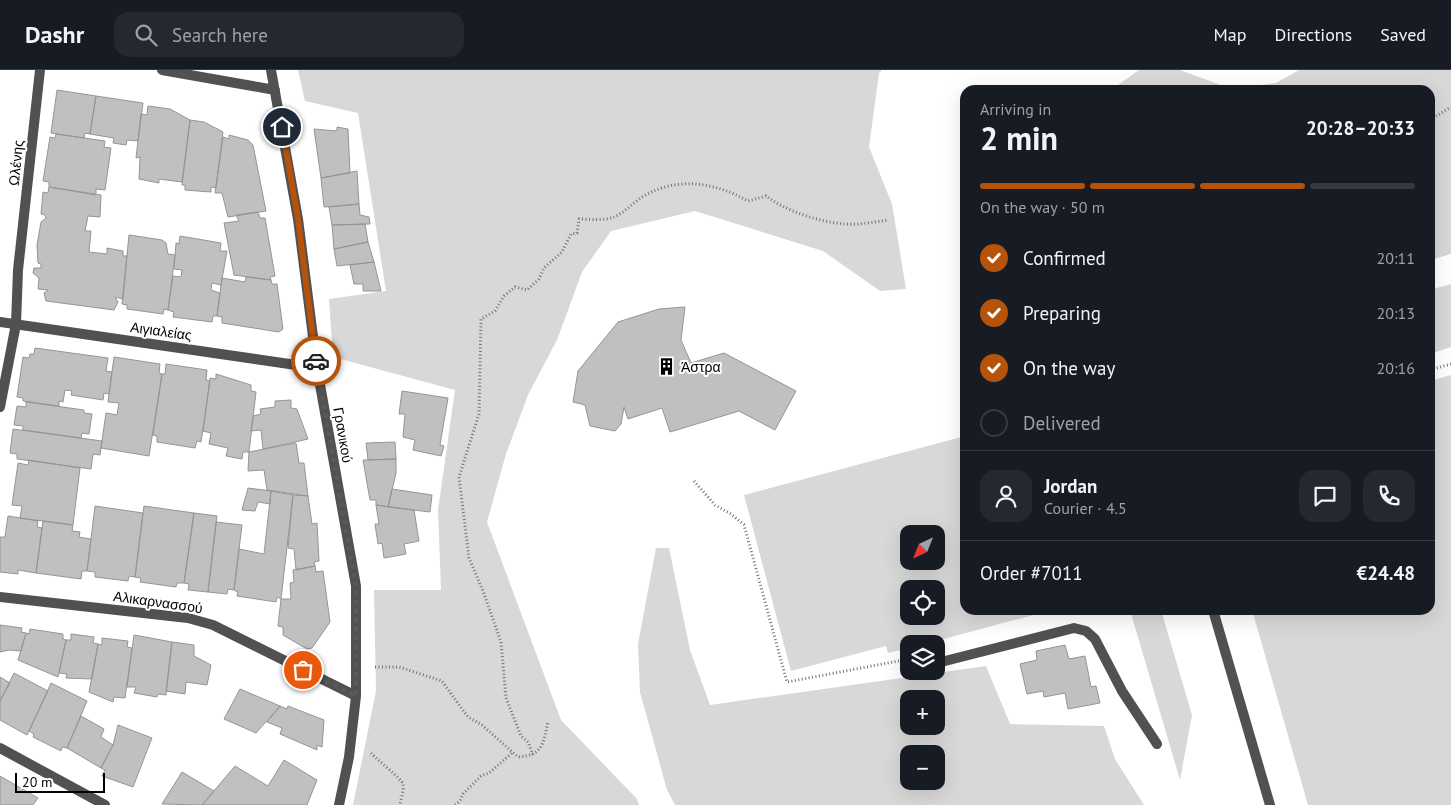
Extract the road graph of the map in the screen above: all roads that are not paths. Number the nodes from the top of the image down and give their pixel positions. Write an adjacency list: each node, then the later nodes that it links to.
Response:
1 (40, 70): 6 (street, Ωλένης)
2 (162, 70): 4 (street)
3 (271, 70): 4 (street, Γρανικού)
4 (275, 90): 7 (street, Γρανικού)
5 (0, 322): 6 (street, Αιγιαλείας)
6 (16, 324): 7 (street, Αιγιαλείας); 8 (street, Ωλένης)
7 (317, 368): 12 (street, Γρανικού)
8 (0, 407)
9 (0, 597): 12 (street, Αλικαρνασσού)
10 (1213, 615): 17 (street)
11 (945, 661): 13 (street)
12 (356, 696): 16 (street, Γρανικού)
13 (1157, 744)
14 (0, 748): 15 (street)
15 (105, 805)
16 (339, 805)
17 (1270, 805)

